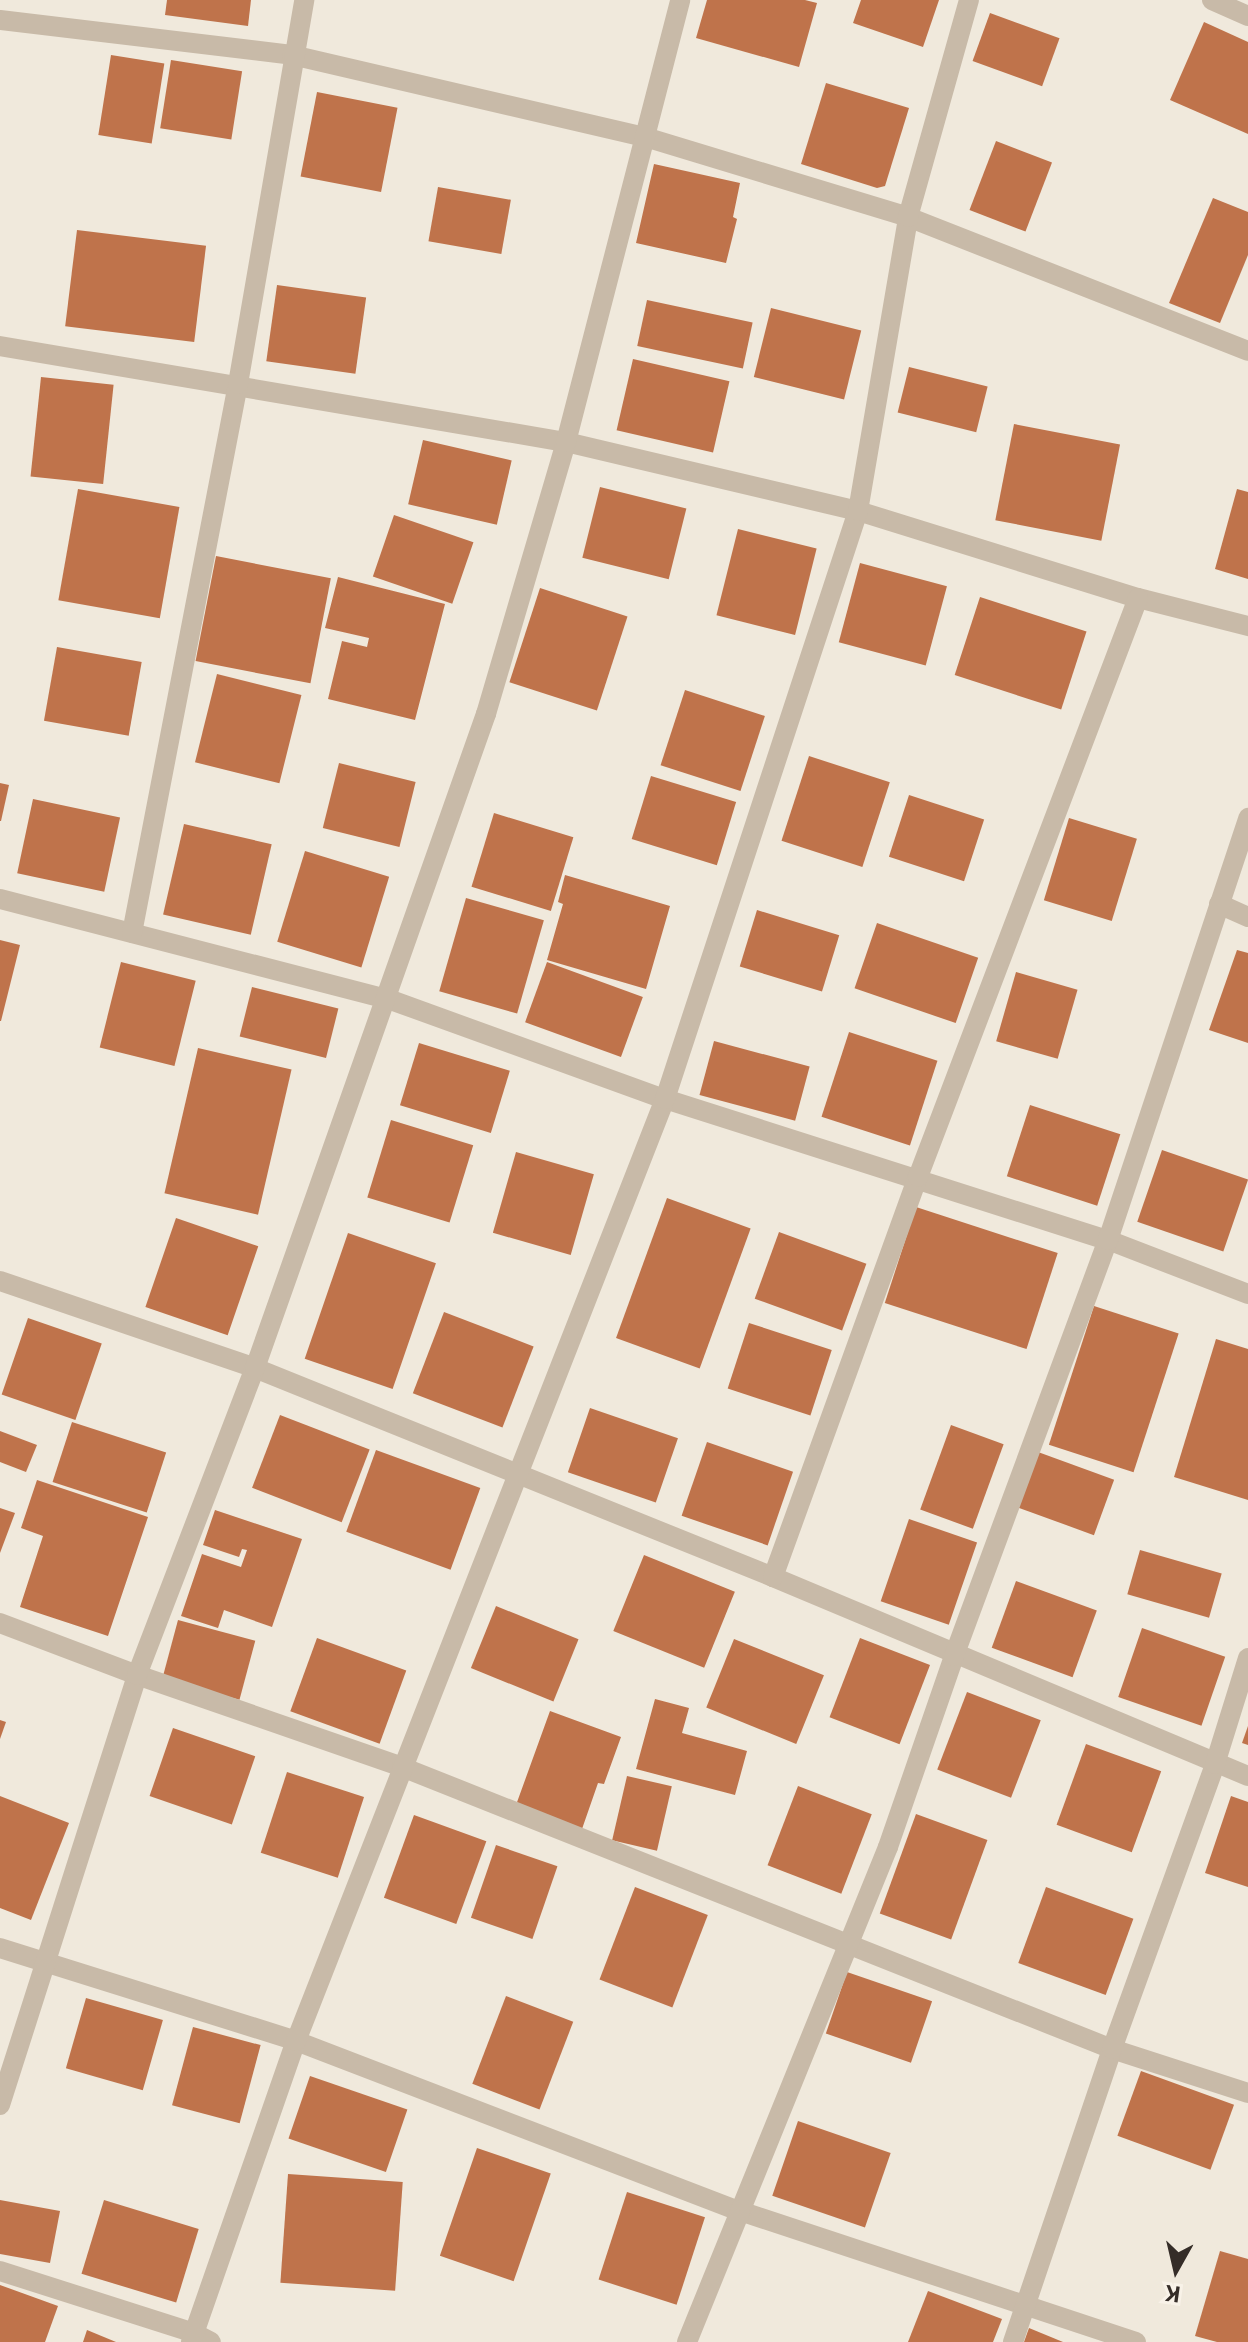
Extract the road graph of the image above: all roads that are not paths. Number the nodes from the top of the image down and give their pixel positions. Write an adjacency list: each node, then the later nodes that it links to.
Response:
1 (304, 0): 7 (street)
2 (680, 0): 8 (street)
3 (969, 0): 9 (street)
4 (1212, 0): 5 (street)
5 (1248, 16)
6 (0, 20): 7 (street)
7 (292, 55): 8 (street); 12 (street)
8 (645, 137): 9 (street); 13 (street)
9 (908, 217): 11 (street); 14 (street)
10 (0, 346): 12 (street)
11 (1248, 351)
12 (238, 384): 13 (street); 21 (street)
13 (566, 442): 14 (street); 22 (street)
14 (858, 511): 15 (street); 23 (street)
15 (1138, 598): 16 (street); 24 (street)
16 (1248, 626)
17 (1248, 818): 19 (street)
18 (0, 899): 21 (street)
19 (1219, 904): 20 (street); 25 (street)
20 (1248, 917)
21 (132, 933): 22 (street)
22 (388, 999): 23 (street); 28 (street)
23 (665, 1099): 24 (street); 29 (street)
24 (918, 1177): 25 (street); 30 (street)
25 (1108, 1240): 27 (street); 32 (street)
26 (0, 1281): 28 (street)
27 (1248, 1294)
28 (255, 1368): 29 (street); 34 (street)
29 (519, 1475): 30 (street); 36 (street)
30 (773, 1577): 32 (street)
31 (0, 1623): 34 (street)
32 (954, 1656): 35 (street); 38 (street)
33 (1248, 1658): 35 (street)
34 (137, 1675): 36 (street); 40 (street)
35 (1215, 1764): 37 (street); 42 (street)
36 (402, 1767): 38 (street); 41 (street)
37 (1248, 1776)
38 (848, 1944): 42 (street); 45 (street)
39 (0, 1948): 40 (street)
40 (47, 1962): 41 (street); 44 (street)
41 (296, 2041): 45 (street); 48 (street)
42 (1112, 2049): 43 (street); 47 (street)
43 (1248, 2093)
44 (0, 2105)
45 (740, 2211): 47 (street); 49 (street)
46 (0, 2271): 48 (street)
47 (1027, 2304): 50 (street); 51 (street)
48 (199, 2339)
49 (687, 2342)
50 (1013, 2342)
51 (1136, 2342)

